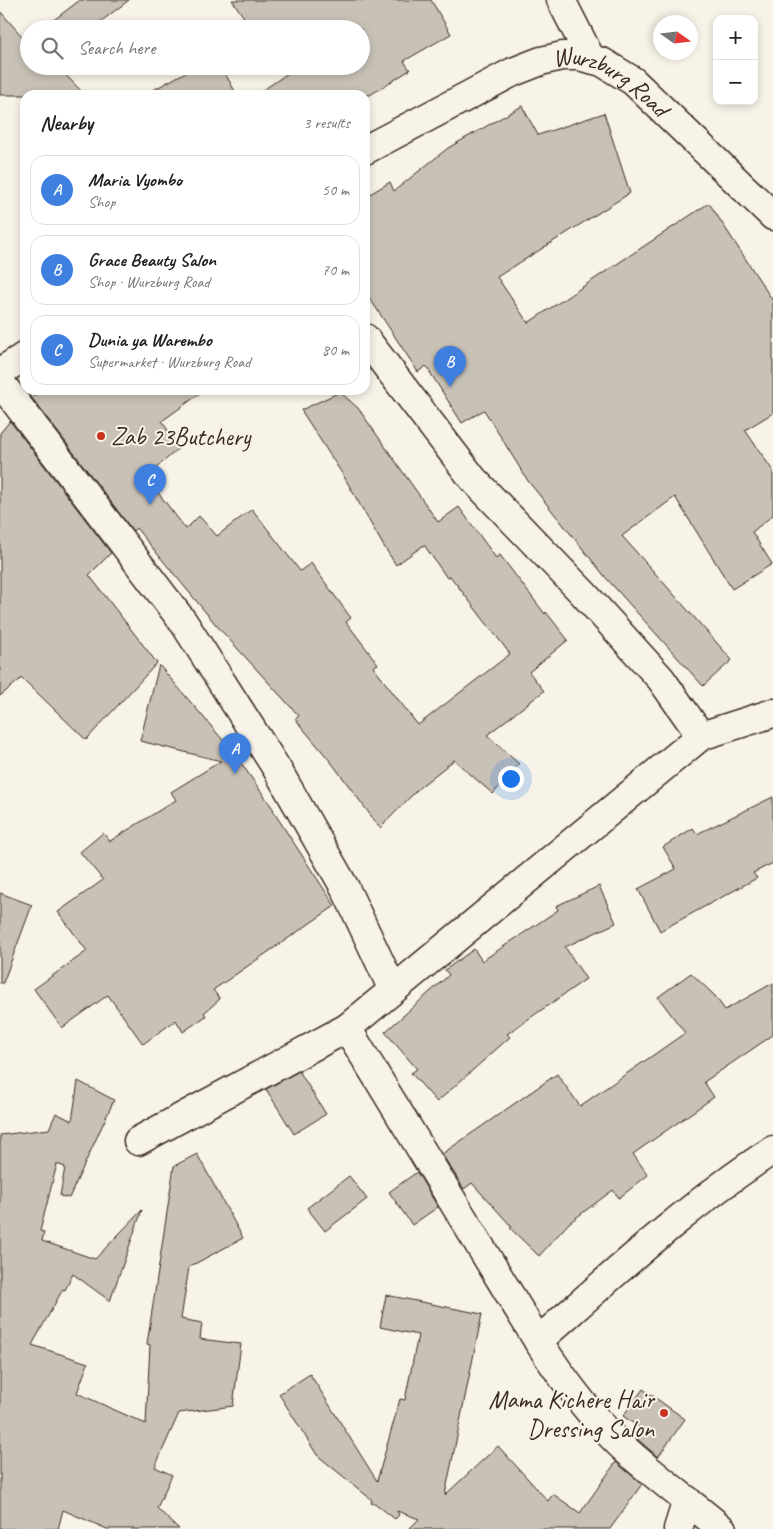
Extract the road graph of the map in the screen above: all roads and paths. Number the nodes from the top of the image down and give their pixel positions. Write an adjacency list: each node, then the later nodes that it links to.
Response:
1 (561, 0): 2 (street)
2 (591, 59): 3 (street, Wurzburg Road); 4 (street, Wurzburg Road)
3 (370, 147)
4 (773, 216)
5 (370, 345): 10 (street)
6 (20, 359): 7 (street)
7 (0, 372)
8 (0, 382): 11 (street)
9 (773, 713): 10 (street)
10 (701, 736): 11 (street)
11 (393, 990): 12 (street)
12 (347, 1028): 13 (street); 15 (street)
13 (138, 1141)
14 (773, 1150): 15 (street)
15 (538, 1341): 16 (street)
16 (687, 1500): 17 (street); 18 (street)
17 (678, 1529)
18 (722, 1529)

